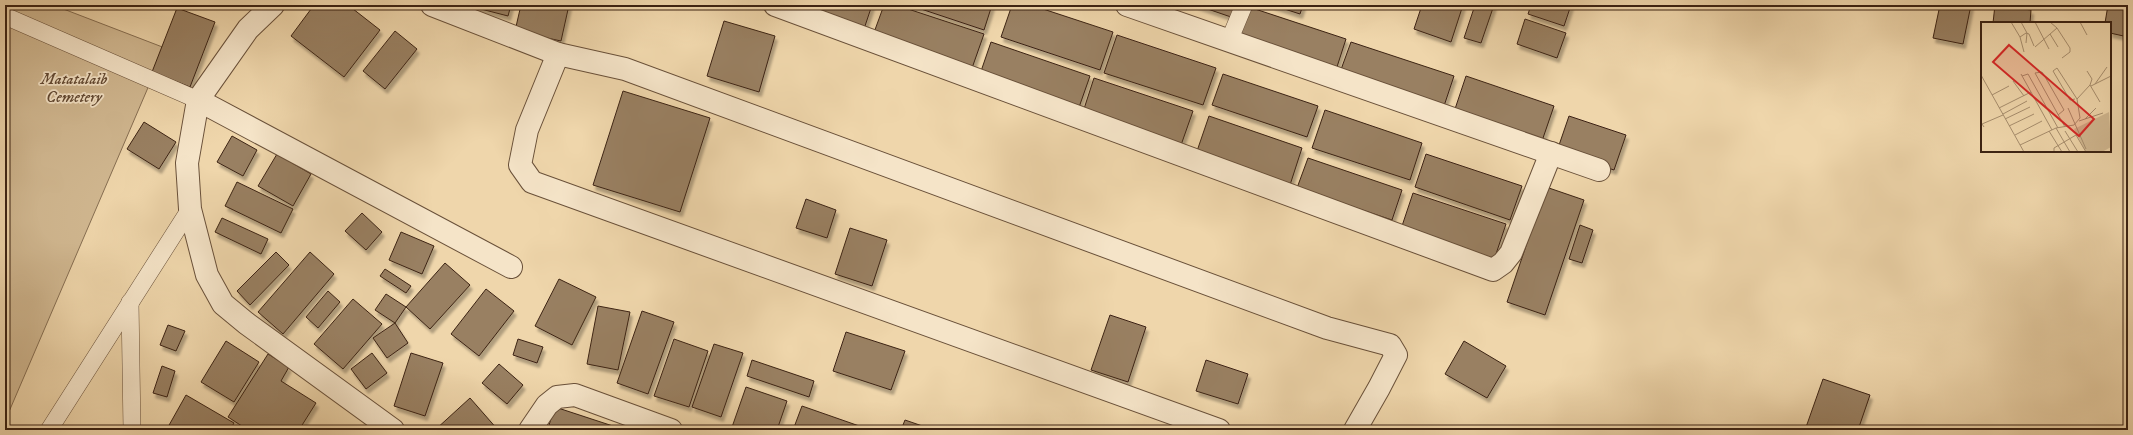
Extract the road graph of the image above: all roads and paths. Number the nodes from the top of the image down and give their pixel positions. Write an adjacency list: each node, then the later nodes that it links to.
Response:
1 (273, 5): 9 (street)
2 (432, 5): 8 (street)
3 (775, 5): 10 (street)
4 (1127, 5): 7 (street)
5 (1244, 5): 7 (lane)
6 (5, 16): 9 (lane)
7 (1229, 41): 10 (street)
8 (558, 54): 20 (street); 21 (street)
9 (198, 100): 12 (street); 13 (street)
10 (1551, 153): 11 (street)
11 (1598, 170)
12 (190, 209): 14 (lane); 17 (street)
13 (511, 267)
14 (130, 302): 15 (lane); 16 (lane)
15 (49, 430)
16 (132, 430)
17 (393, 430)
18 (530, 430): 19 (street)
19 (671, 430)
20 (1219, 430)
21 (1355, 430)

